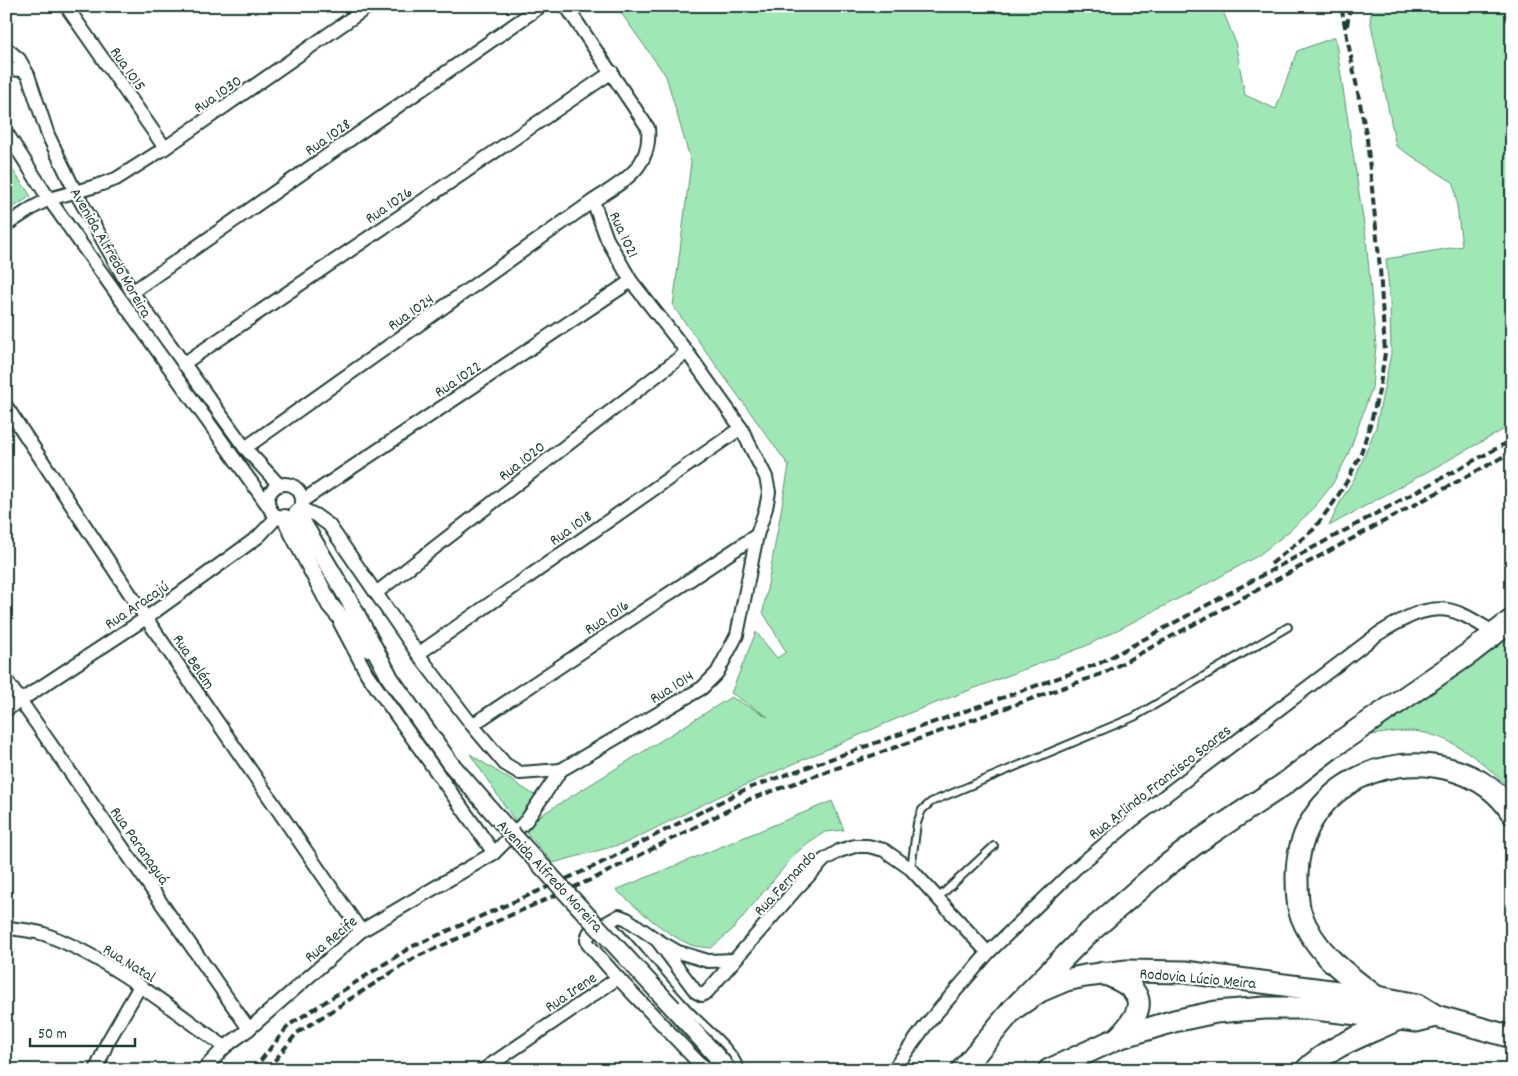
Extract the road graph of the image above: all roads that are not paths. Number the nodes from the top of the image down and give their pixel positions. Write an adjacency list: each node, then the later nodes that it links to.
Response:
1 (66, 6): 10 (street, Rua 1015)
2 (369, 6): 10 (street, Rua 1030)
3 (541, 6): 16 (street, Rua 1028)
4 (566, 6): 7 (street, Rua 1021)
5 (6, 48): 8 (street, Avenida Alfredo Moreira)
6 (6, 69): 8 (street)
7 (612, 72): 13 (street, Rua 1021); 18 (street, Rua 1026)
8 (28, 74): 11 (street, Avenida Alfredo Moreira)
9 (6, 132): 12 (street, Avenida Alfredo Moreira)
10 (165, 148): 11 (street, Rua 1030)
11 (75, 191): 12 (street, Rua 1030); 16 (street, Avenida Alfredo Moreira)
12 (49, 199): 14 (street, Rua 1030); 23 (street, Avenida Alfredo Moreira)
13 (593, 201): 15 (street, Rua 1021); 21 (street, Rua 1024)
14 (6, 226)
15 (631, 281): 17 (street, Rua 1021); 23 (street, Rua 1022)
16 (132, 292): 18 (street, Avenida Alfredo Moreira)
17 (687, 352): 20 (street, Rua 1021); 25 (street, Rua 1020)
18 (183, 364): 21 (street, Avenida Alfredo Moreira)
19 (6, 406): 27 (street, Rua Belém)
20 (741, 428): 24 (street, Rua 1014); 31 (street, Rua 1018)
21 (245, 448): 22 (street, Avenida Alfredo Moreira)
22 (279, 485): 23 (street); 23 (street)
23 (289, 510): 25 (street, Avenida Alfredo Moreira); 26 (street, Avenida Alfredo Moreira); 27 (street, Rua Aracajú); 32 (street, Avenida Alfredo Moreira)
24 (757, 535): 36 (street, Rua 1016); 37 (street, Rua 1014)
25 (376, 593): 31 (street, Avenida Alfredo Moreira)
26 (330, 605): 32 (street, Avenida Alfredo Moreira); 40 (street, Avenida Alfredo Moreira)
27 (146, 618): 34 (street, Rua Aracajú); 45 (street, Rua Belém)
28 (1512, 620): 30 (highway)
29 (1288, 627): 41 (lane)
30 (1495, 634): 47 (street, Rua Arlindo Francisco Soares); 53 (highway)
31 (418, 654): 36 (street, Avenida Alfredo Moreira)
32 (388, 674): 64 (street, Avenida Alfredo Moreira, bridge)
33 (6, 680): 34 (street, Rua Paranaguá)
34 (20, 700): 35 (street, Rua Aracajú); 56 (street, Rua Paranaguá)
35 (6, 710)
36 (472, 725): 37 (street, Avenida Alfredo Moreira)
37 (561, 770): 40 (street, Rua 1014)
38 (1512, 813): 52 (highway)
39 (994, 846): 42 (lane)
40 (494, 853): 45 (street, Rua Recife)
41 (911, 869): 42 (street, Rua Fernando); 48 (street, Rua Fernando)
42 (939, 897): 47 (street, Rua Fernando)
43 (609, 922): 46 (street); 50 (street, Rua Irene); 65 (lane)
44 (6, 928): 51 (street, Rua Natal)
45 (361, 932): 56 (street, Rua Recife)
46 (657, 940): 48 (street); 48 (street, Rua Fernando)
47 (988, 952): 66 (street, Rua Arlindo Francisco Soares)
48 (734, 960)
49 (1103, 973): 52 (highway, Rodovia Lúcio Meira); 53 (highway, Rodovia Lúcio Meira); 58 (highway)
50 (618, 978): 62 (street, Rua Irene); 63 (street)
51 (140, 986): 59 (street, Rua Natal); 60 (street)
52 (1377, 997): 54 (highway, Rodovia Lúcio Meira)
53 (1013, 1009): 67 (highway, Rodovia Lúcio Meira)
54 (1436, 1016): 55 (highway, Rodovia Lúcio Meira); 57 (highway, Rodovia Lúcio Meira)
55 (1398, 1019): 58 (highway, Rodovia Lúcio Meira); 69 (highway)
56 (249, 1029): 59 (street, Rua Recife)
57 (1512, 1037)
58 (1118, 1038): 68 (highway, Rodovia Lúcio Meira)
59 (226, 1048): 61 (street, Rua Recife)
60 (96, 1070)
61 (203, 1070)
62 (483, 1070)
63 (708, 1070)
64 (729, 1070)
65 (741, 1070)
66 (893, 1070)
67 (962, 1070)
68 (1049, 1070)
69 (1306, 1070)

